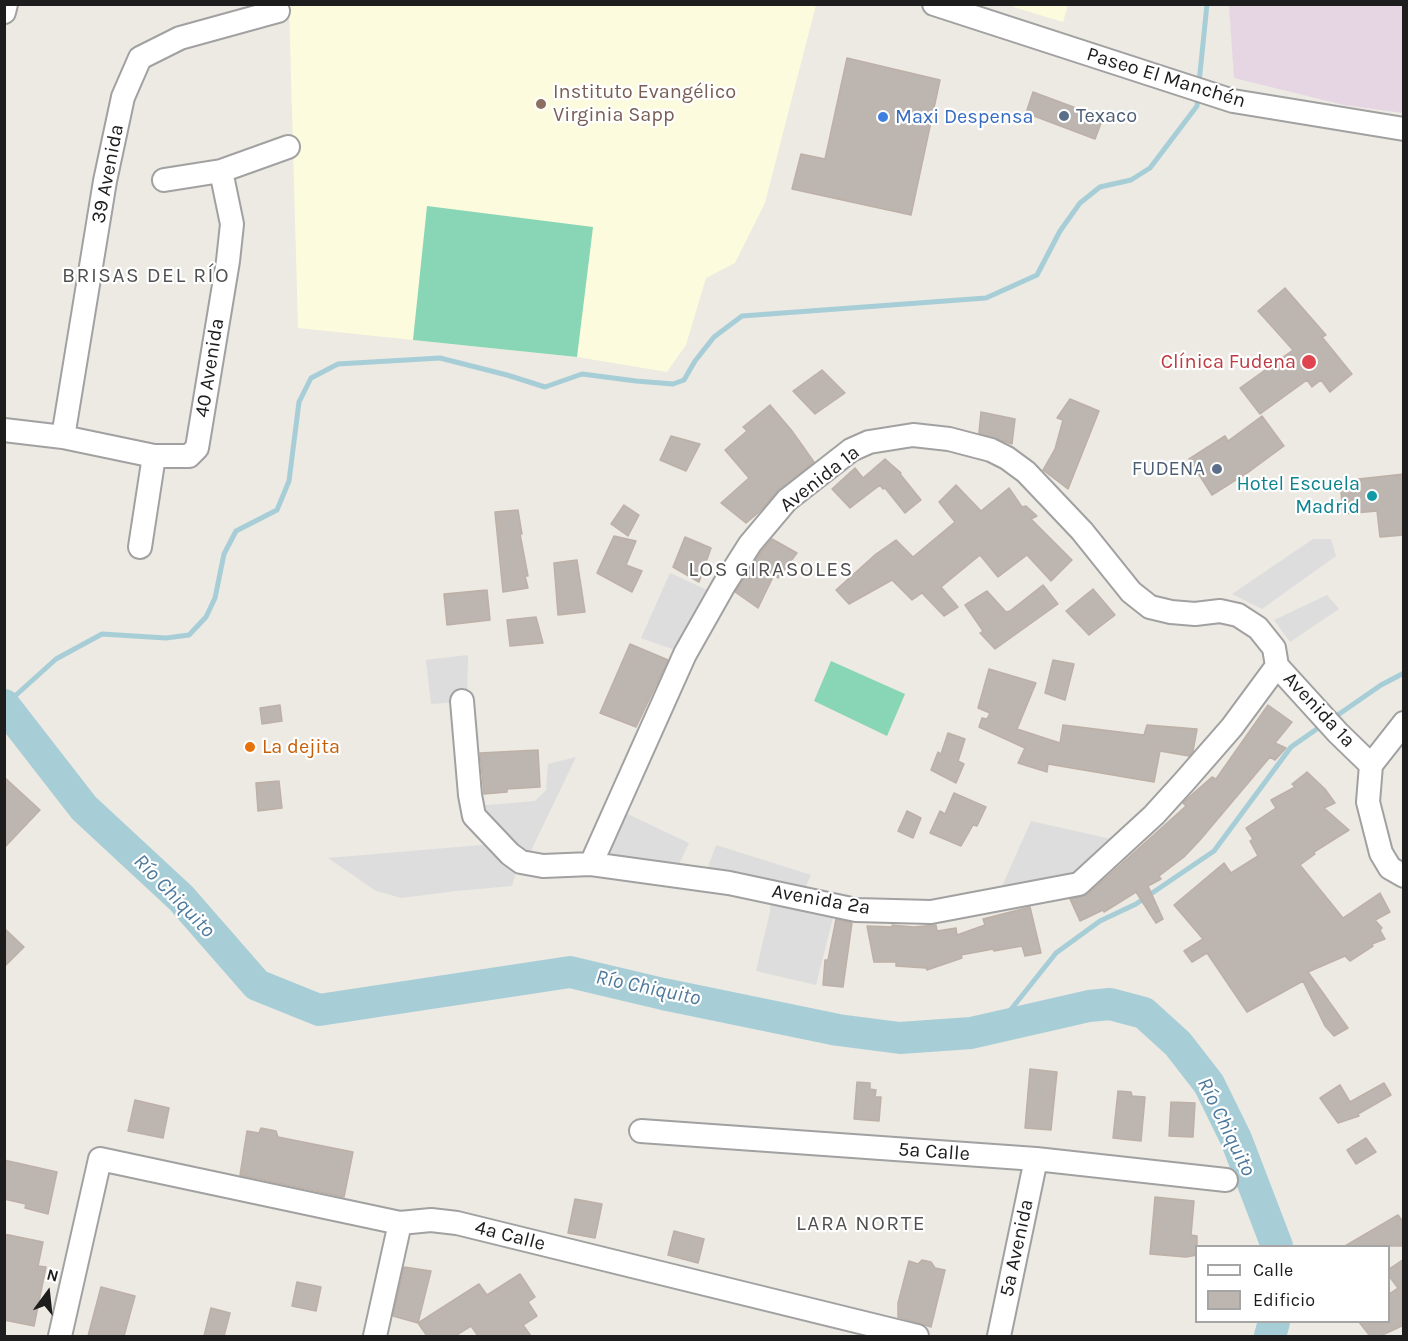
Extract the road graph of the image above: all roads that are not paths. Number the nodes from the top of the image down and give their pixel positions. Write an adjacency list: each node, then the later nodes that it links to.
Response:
1 (6, 4): 4 (street)
2 (934, 4): 5 (street, Paseo El Manchén)
3 (278, 11): 10 (street, 39 Avenida)
4 (4, 12)
5 (1404, 129)
6 (288, 147): 7 (street)
7 (220, 171): 8 (street); 11 (street, 40 Avenida)
8 (164, 180)
9 (4, 430): 10 (street)
10 (63, 437): 11 (street)
11 (154, 456): 12 (street)
12 (140, 547)
13 (1277, 666): 16 (street, Avenida 1a); 17 (street, Avenida 2a); 17 (street, Avenida 1a)
14 (462, 701): 17 (street, Avenida 2a)
15 (1404, 723): 16 (street)
16 (1371, 765): 18 (street)
17 (591, 864)
18 (1404, 876)
19 (642, 1131): 20 (street, 5a Calle)
20 (1036, 1159): 21 (street, 5a Calle); 26 (street, 5a Avenida)
21 (1227, 1180)
22 (400, 1223): 23 (street, 4a Calle); 24 (street); 25 (street, 4a Calle)
23 (60, 1336)
24 (375, 1336)
25 (917, 1336)
26 (999, 1336)

